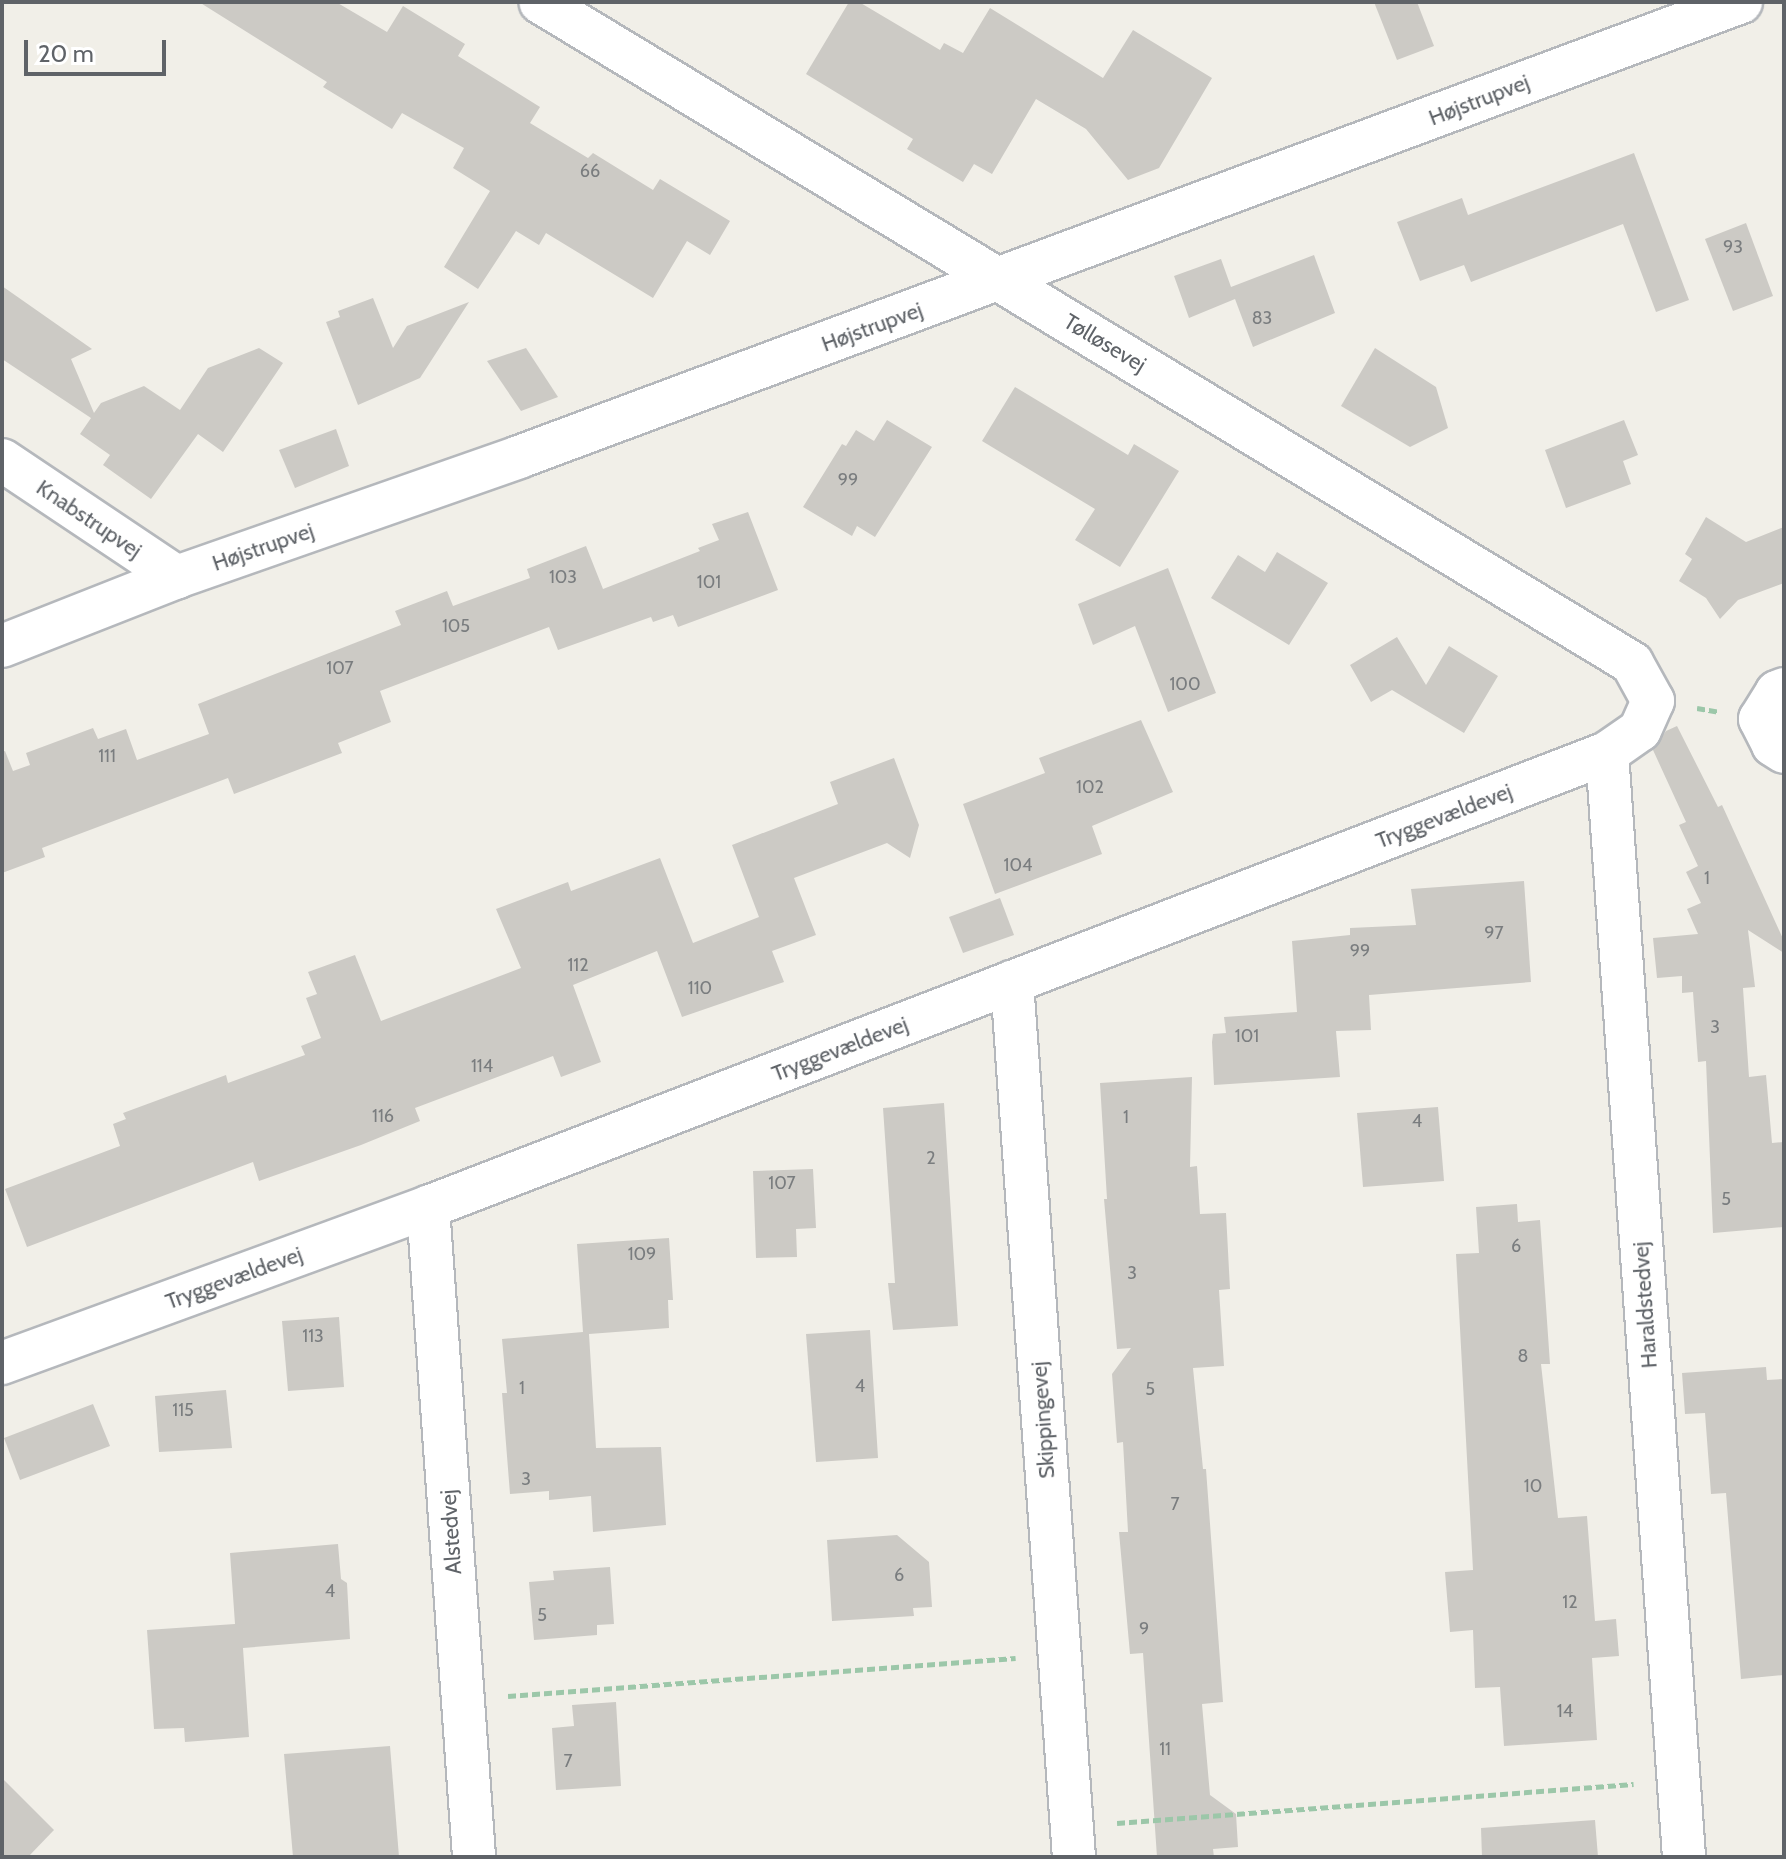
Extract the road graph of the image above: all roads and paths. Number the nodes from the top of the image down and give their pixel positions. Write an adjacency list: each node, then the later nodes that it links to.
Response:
1 (540, 2): 3 (street, Tølløsevej)
2 (1741, 2): 3 (street, Højstrupvej)
3 (1000, 279): 5 (street, Højstrupvej); 7 (street, Tølløsevej)
4 (2, 460): 5 (street, Knabstrupvej)
5 (177, 577): 6 (street, Højstrupvej)
6 (2, 646)
7 (1653, 701): 8 (path); 10 (street, Tryggevældevej)
8 (1772, 704): 9 (street)
9 (1784, 752)
10 (1607, 753): 11 (street, Tryggevældevej); 16 (street, Haraldstedvej)
11 (1012, 982): 12 (street, Tryggevældevej); 14 (street, Skippingevej)
12 (428, 1207): 13 (street, Tryggevældevej); 15 (street, Alstedvej)
13 (2, 1363)
14 (1060, 1655): 15 (path); 17 (street, Skippingevej)
15 (463, 1699): 18 (street, Alstedvej)
16 (1679, 1781): 17 (path); 19 (street, Haraldstedvej)
17 (1073, 1842)
18 (474, 1857)
19 (1684, 1857)

